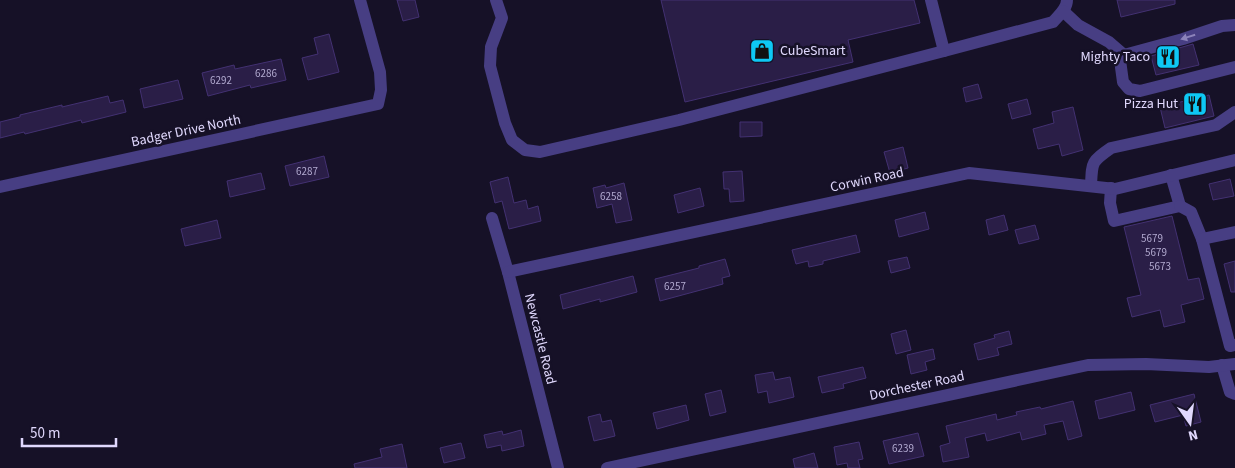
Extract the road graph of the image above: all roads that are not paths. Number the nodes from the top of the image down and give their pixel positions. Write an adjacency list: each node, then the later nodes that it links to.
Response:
1 (360, 0): 13 (street, Badger Drive North)
2 (496, 0): 6 (street)
3 (931, 0): 6 (street)
4 (1065, 6): 6 (street); 7 (street)
5 (1235, 25): 7 (street, one-way to 7)
6 (944, 51)
7 (1124, 54): 8 (street)
8 (1235, 67)
9 (1235, 112): 12 (street)
10 (1235, 160): 11 (street, Corwin Road)
11 (1171, 175): 14 (street, Corwin Road); 15 (street)
12 (1091, 186): 14 (street, Corwin Road); 19 (street, Corwin Road)
13 (0, 187)
14 (1111, 188): 15 (street)
15 (1180, 206): 18 (street)
16 (492, 218): 19 (street, Newcastle Road)
17 (1235, 232): 18 (street)
18 (1202, 239): 20 (street)
19 (508, 272): 24 (street, Newcastle Road)
20 (1233, 345): 21 (street)
21 (1235, 359)
22 (1228, 365): 23 (street); 25 (street, Dorchester Road)
23 (1235, 394)
24 (558, 468)
25 (608, 468)

